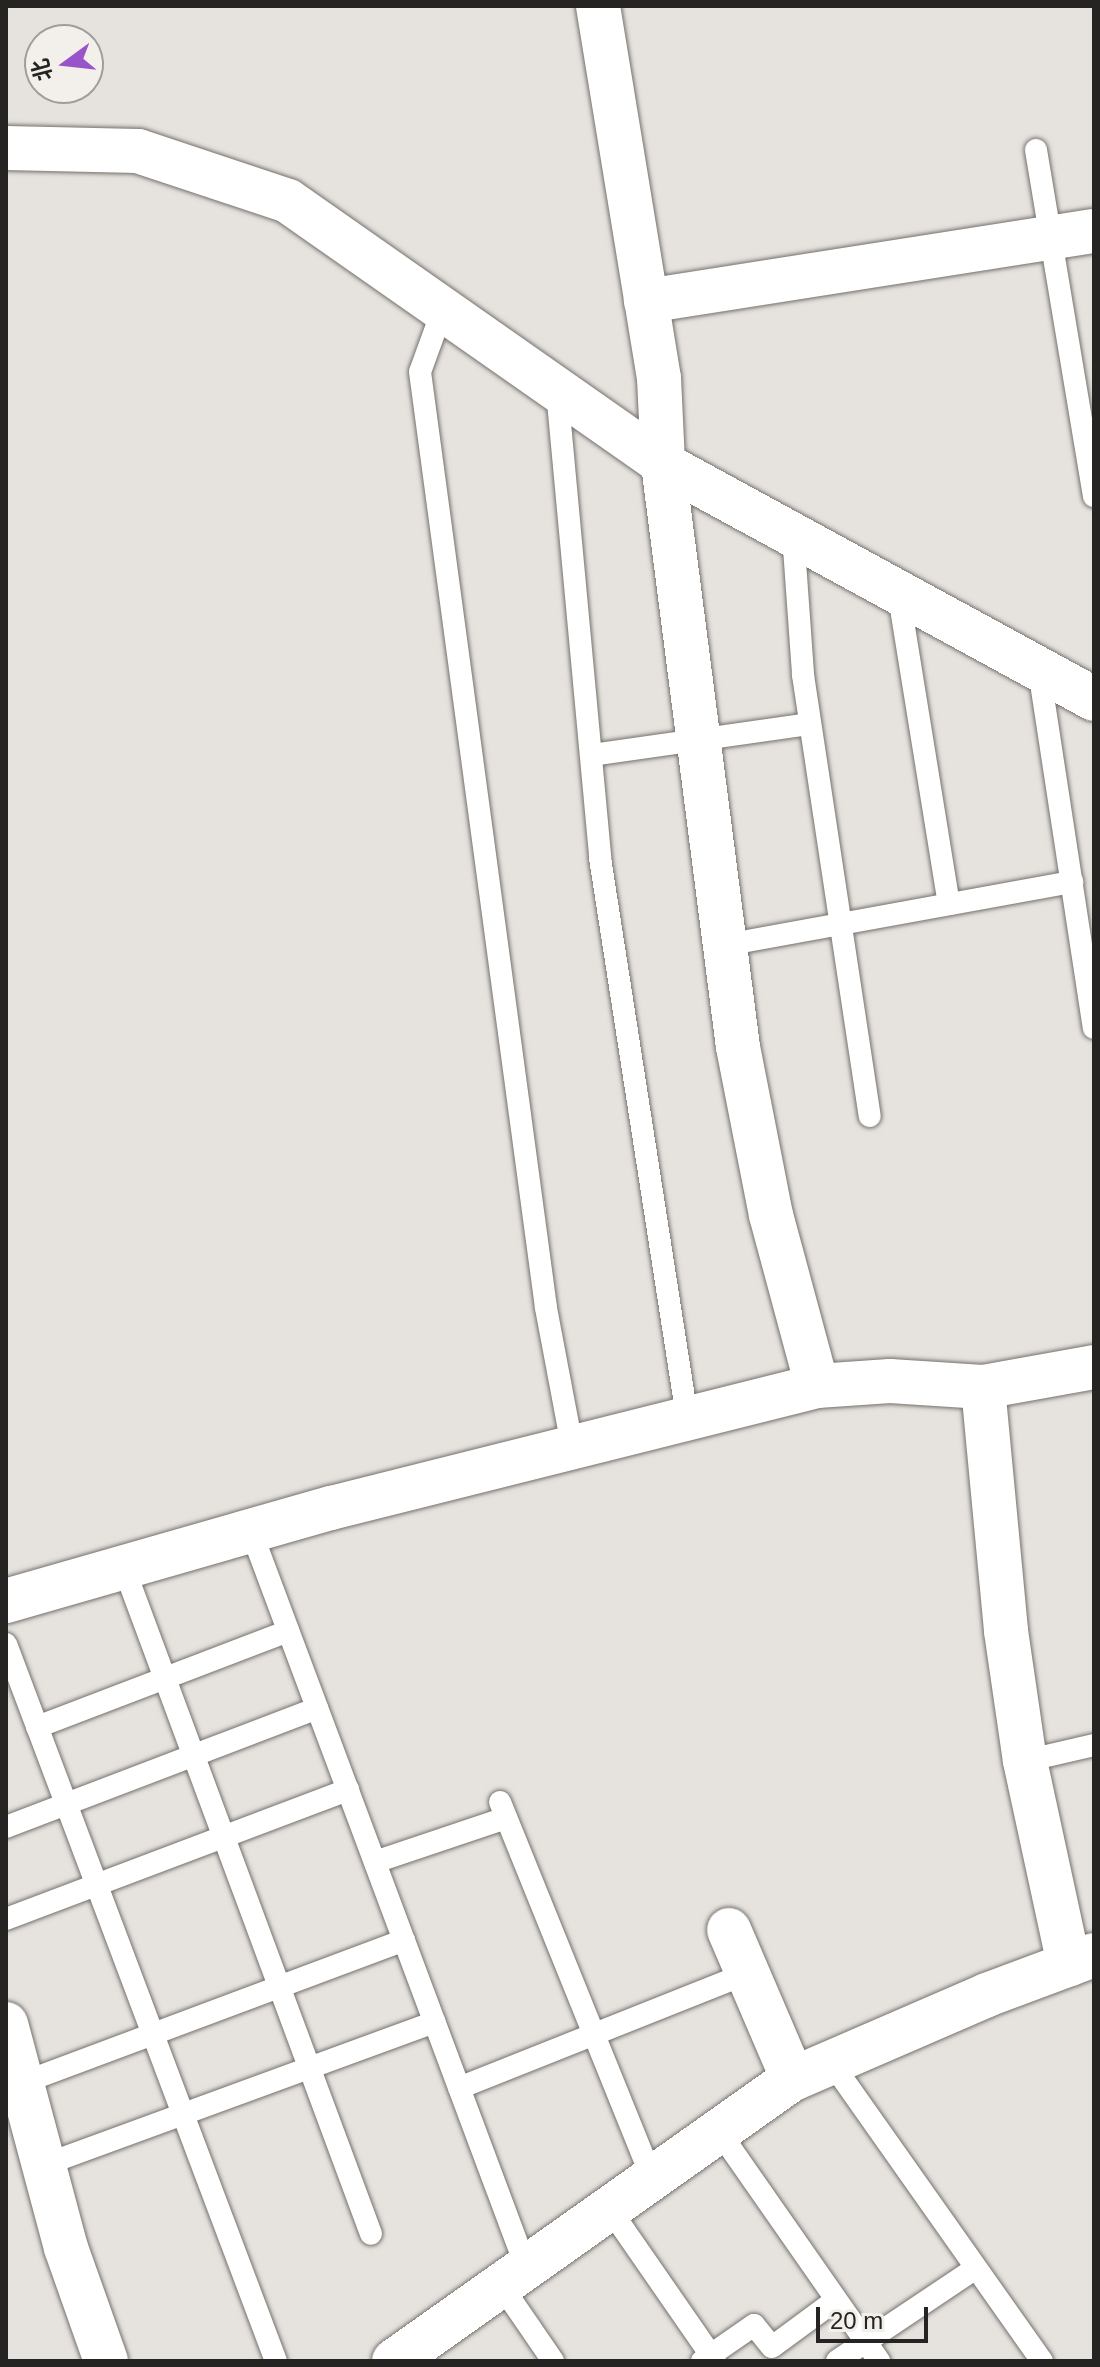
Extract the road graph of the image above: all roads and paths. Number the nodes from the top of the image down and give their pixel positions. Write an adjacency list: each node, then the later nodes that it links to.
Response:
1 (598, 6): 6 (street)
2 (6, 148): 7 (street)
3 (1036, 150): 5 (lane)
4 (1094, 231): 5 (street)
5 (1051, 238): 6 (street); 9 (lane)
6 (646, 301): 10 (street)
7 (444, 306): 8 (street); 29 (lane)
8 (557, 387): 10 (street); 18 (lane)
9 (1089, 434): 11 (lane)
10 (663, 464): 12 (street); 17 (street)
11 (1094, 496)
12 (793, 533): 13 (street); 16 (lane)
13 (898, 589): 14 (street); 20 (lane)
14 (1039, 668): 15 (street); 19 (lane)
15 (1094, 699)
16 (810, 724): 17 (lane); 21 (lane)
17 (698, 740): 18 (lane); 22 (street)
18 (591, 755): 28 (lane)
19 (1072, 882): 20 (lane); 23 (lane)
20 (949, 904): 21 (lane)
21 (840, 924): 22 (lane); 24 (lane)
22 (725, 945): 26 (street)
23 (1094, 1028)
24 (870, 1116)
25 (1094, 1367): 27 (street)
26 (817, 1386): 27 (street); 28 (street)
27 (983, 1387): 40 (street)
28 (687, 1417): 29 (street)
29 (572, 1445): 30 (street)
30 (251, 1531): 31 (street); 33 (lane)
31 (124, 1568): 32 (street); 35 (lane)
32 (6, 1601)
33 (288, 1631): 35 (lane); 36 (lane)
34 (6, 1644): 37 (lane)
35 (166, 1679): 37 (lane); 39 (lane)
36 (317, 1708): 39 (lane); 41 (lane)
37 (37, 1727): 42 (lane)
38 (1094, 1745): 40 (lane)
39 (194, 1755): 42 (lane); 44 (lane)
40 (1025, 1761): 50 (street)
41 (348, 1790): 44 (lane); 45 (lane)
42 (66, 1804): 43 (lane); 46 (lane)
43 (6, 1827)
44 (224, 1836): 46 (lane); 52 (lane)
45 (375, 1862): 49 (lane); 56 (lane)
46 (96, 1884): 47 (lane); 55 (lane)
47 (6, 1919)
48 (729, 1930): 51 (street)
49 (404, 1940): 52 (lane); 53 (lane)
50 (1082, 1960): 58 (street)
51 (748, 1973): 56 (lane); 58 (street)
52 (280, 1986): 55 (lane); 57 (lane)
53 (435, 2022): 57 (lane); 60 (lane)
54 (6, 2024): 59 (street)
55 (153, 2034): 59 (lane); 61 (lane)
56 (593, 2035): 60 (lane); 64 (lane)
57 (310, 2067): 61 (lane); 66 (lane)
58 (812, 2070): 62 (street); 67 (lane)
59 (22, 2083): 63 (street)
60 (459, 2088): 68 (lane)
61 (183, 2114): 63 (lane); 74 (lane)
62 (718, 2130): 64 (street); 69 (lane)
63 (44, 2165): 73 (street)
64 (652, 2178): 65 (street)
65 (609, 2208): 68 (street); 71 (lane)
66 (371, 2234)
67 (976, 2268): 70 (lane); 78 (lane)
68 (513, 2276): 72 (street); 75 (lane)
69 (836, 2300): 70 (lane); 71 (lane)
70 (865, 2341): 76 (lane); 77 (lane)
71 (709, 2359)
72 (396, 2360)
73 (106, 2361)
74 (276, 2361)
75 (553, 2361)
76 (837, 2361)
77 (879, 2361)
78 (1042, 2361)

